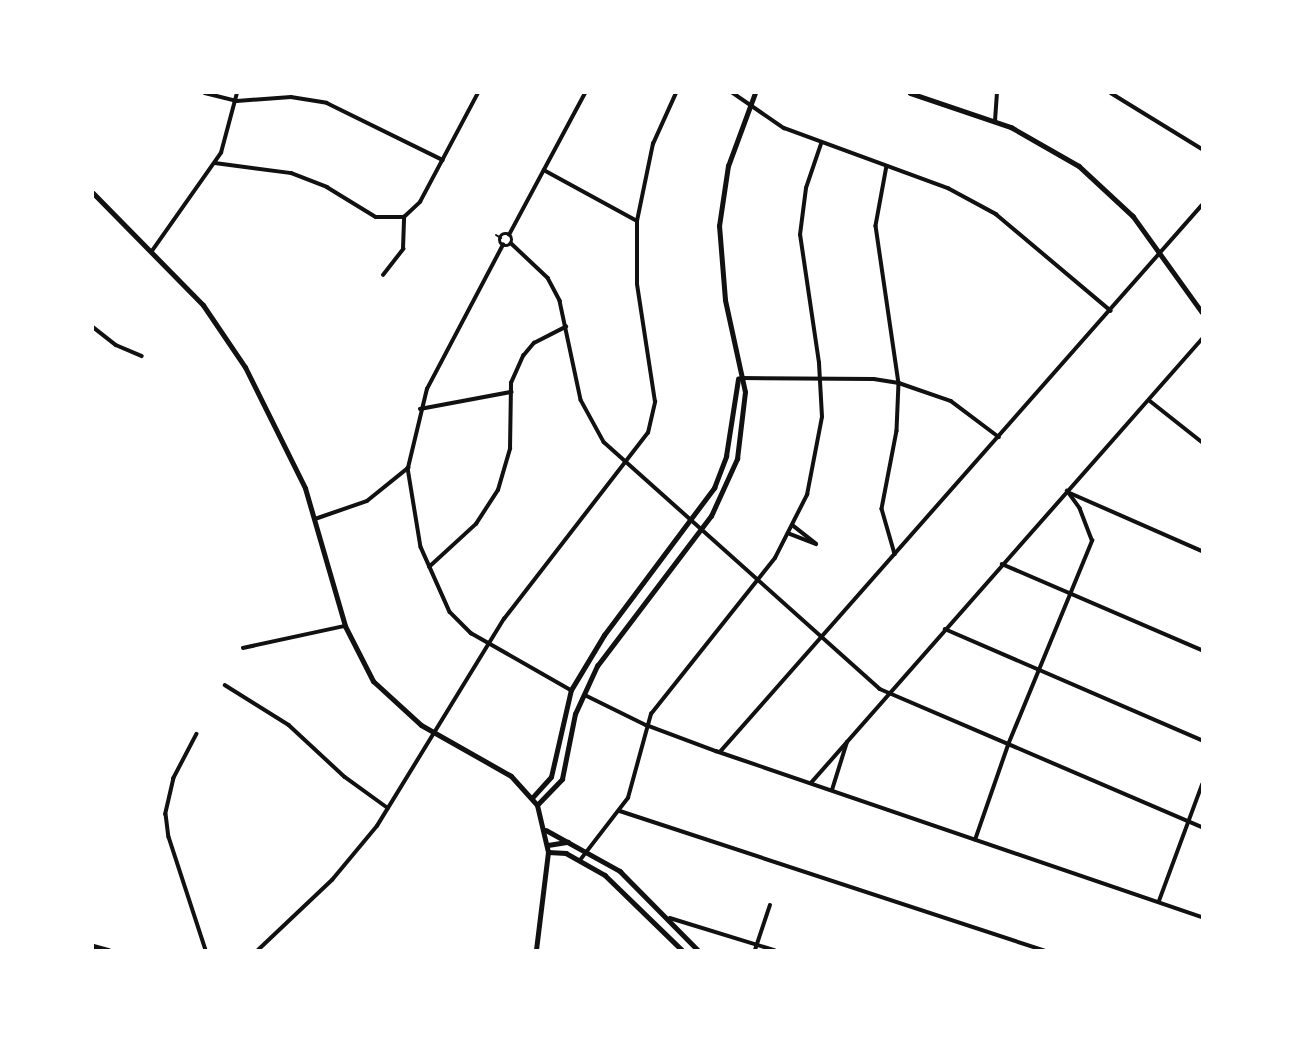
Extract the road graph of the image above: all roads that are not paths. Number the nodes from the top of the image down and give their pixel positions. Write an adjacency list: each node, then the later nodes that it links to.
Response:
1 (205, 93): 11 (street)
2 (237, 93): 11 (street)
3 (478, 93): 16 (street)
4 (585, 93): 19 (street)
5 (676, 93): 23 (street)
6 (733, 93): 12 (street)
7 (755, 93): 12 (street)
8 (910, 93): 13 (street)
9 (997, 93): 13 (street)
10 (1111, 93): 15 (street)
11 (237, 101): 16 (street); 17 (street)
12 (748, 105): 14 (street); 36 (street)
13 (995, 121): 28 (street)
14 (821, 144): 18 (street); 37 (street)
15 (1202, 149)
16 (443, 160): 22 (street)
17 (215, 163): 22 (street); 27 (street)
18 (887, 166): 30 (street); 38 (street)
19 (544, 170): 23 (street); 24 (street)
20 (93, 193): 27 (main road)
21 (1202, 205): 28 (street)
22 (404, 217): 29 (street)
23 (637, 221): 44 (street)
24 (509, 235): 25 (street); 26 (street)
25 (511, 243): 26 (street); 33 (street)
26 (503, 245): 41 (street)
27 (151, 253): 47 (main road)
28 (1161, 255): 30 (street); 31 (street)
29 (383, 275)
30 (1111, 311): 42 (street)
31 (1202, 312)
32 (93, 327): 35 (street)
33 (567, 327): 39 (street); 44 (street)
34 (1202, 339): 40 (street)
35 (142, 356)
36 (739, 378): 37 (street); 48 (street); 50 (street)
37 (821, 379): 38 (street); 49 (street)
38 (899, 383): 42 (street); 53 (street)
39 (511, 392): 41 (street); 55 (street)
40 (1149, 400): 43 (street); 46 (street)
41 (420, 409): 45 (street)
42 (999, 437): 53 (street)
43 (1202, 442)
44 (628, 464): 48 (street); 61 (street)
45 (408, 468): 47 (street); 55 (street)
46 (1067, 491): 52 (street); 54 (street); 57 (street)
47 (315, 519): 58 (main road)
48 (692, 521): 50 (street); 66 (street)
49 (793, 526): 51 (street); 51 (street)
50 (701, 528): 56 (street); 69 (street)
51 (789, 534): 56 (street)
52 (1202, 551)
53 (895, 554): 60 (street)
54 (1002, 564): 57 (street); 59 (street)
55 (429, 567): 61 (street)
56 (758, 580): 60 (street); 71 (street)
57 (1073, 594): 63 (street); 64 (street)
58 (345, 626): 62 (street); 72 (main road)
59 (945, 629): 64 (street); 68 (street)
60 (822, 637): 68 (street); 77 (street)
61 (487, 643): 67 (street); 72 (street)
62 (243, 648)
63 (1202, 650)
64 (1040, 671): 75 (street); 76 (street)
65 (225, 685): 83 (street)
66 (576, 685): 67 (street); 69 (street)
67 (571, 690): 70 (street)
68 (889, 693): 74 (street); 76 (street)
69 (584, 695): 70 (street); 71 (street); 82 (street)
70 (571, 697): 81 (street)
71 (646, 725): 77 (street); 84 (street)
72 (431, 732): 81 (main road); 83 (street)
73 (197, 734): 101 (street)
74 (848, 739): 78 (street); 80 (street)
75 (1202, 740)
76 (1008, 745): 85 (street); 88 (street)
77 (720, 752): 78 (street)
78 (811, 783): 80 (street)
79 (1202, 785): 85 (street)
80 (832, 790): 88 (street)
81 (532, 798): 82 (main road)
82 (537, 805): 87 (main road)
83 (388, 808): 102 (street)
84 (620, 811): 91 (street); 107 (street)
85 (1188, 821): 86 (street); 93 (street)
86 (1202, 827)
87 (546, 830): 89 (street); 90 (main road)
88 (975, 840): 93 (street)
89 (569, 842): 90 (street); 91 (street)
90 (548, 849): 92 (street); 103 (main road)
91 (588, 850): 92 (street); 96 (street)
92 (581, 859): 97 (street)
93 (1159, 901): 95 (street)
94 (770, 905): 99 (street)
95 (1202, 917)
96 (670, 918): 97 (street); 99 (street); 105 (street)
97 (660, 927): 104 (street)
98 (93, 946): 100 (main road)
99 (756, 948): 106 (street)
100 (108, 950)
101 (206, 950)
102 (258, 950)
103 (536, 950)
104 (682, 950)
105 (698, 950)
106 (774, 950)
107 (1044, 950)

